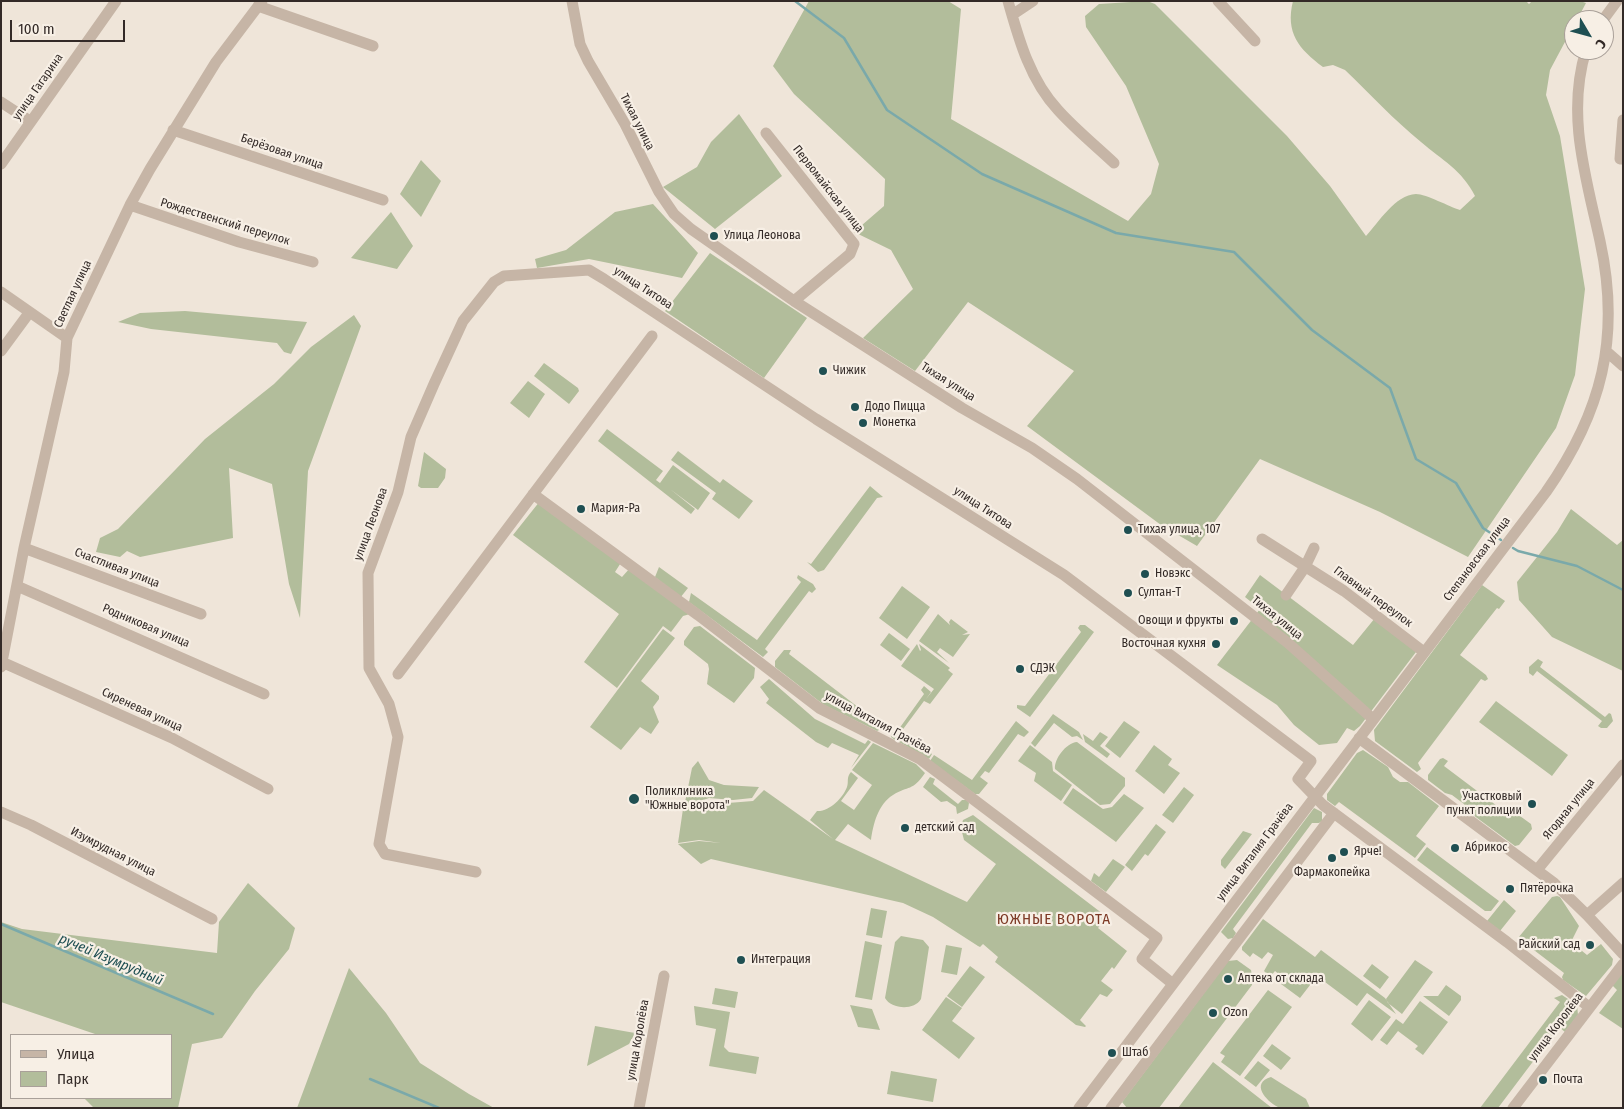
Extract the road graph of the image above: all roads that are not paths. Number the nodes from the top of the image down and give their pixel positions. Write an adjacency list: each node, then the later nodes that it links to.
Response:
1 (116, 1): 13 (street, улица Гагарина)
2 (572, 1): 24 (street, Тихая улица)
3 (1008, 1): 7 (street)
4 (1033, 1): 7 (street)
5 (1218, 1): 8 (street)
6 (260, 4): 9 (street); 14 (street, Светлая улица)
7 (1012, 15): 17 (street)
8 (1255, 41)
9 (373, 46)
10 (1584, 60): 29 (street, Степановская улица)
11 (1, 102): 13 (street)
12 (1623, 120): 16 (street)
13 (30, 121): 18 (street, улица Гагарина)
14 (173, 130): 19 (street, Берёзовая улица); 20 (street, Светлая улица)
15 (766, 132): 24 (street, Первомайская улица)
16 (1621, 159)
17 (1114, 163)
18 (1, 164)
19 (383, 200)
20 (130, 205): 21 (street, Рождественский переулок); 27 (street, Светлая улица)
21 (313, 262)
22 (589, 270): 47 (street, улица Титова); 51 (street, улица Леонова)
23 (1, 292): 25 (street)
24 (794, 301): 43 (street, Тихая улица)
25 (29, 312): 27 (street); 28 (street)
26 (652, 336): 31 (street)
27 (67, 338): 33 (street, Светлая улица)
28 (1, 351)
29 (1606, 351): 30 (street); 39 (street, Степановская улица)
30 (1623, 366)
31 (533, 494): 41 (street); 58 (street, улица Виталия Грачёва)
32 (1262, 539): 35 (street, Главный переулок)
33 (24, 548): 36 (street, Светлая улица); 38 (street, Счастливая улица)
34 (1314, 548): 35 (street)
35 (1305, 567): 37 (street); 39 (street, Главный переулок)
36 (16, 586): 40 (street, Светлая улица); 42 (street, Родниковая улица)
37 (1286, 595)
38 (200, 614)
39 (1424, 652): 43 (street, Степановская улица)
40 (2, 664): 46 (street, Сиреневая улица)
41 (398, 674)
42 (264, 694)
43 (1373, 719): 44 (street, Степановская улица)
44 (1359, 738): 47 (street, улица Виталия Грачёва); 50 (street)
45 (1623, 765): 50 (street, Ягодная улица)
46 (268, 789)
47 (1315, 796): 49 (street); 58 (street, улица Виталия Грачёва)
48 (1, 812): 54 (street, Изумрудная улица)
49 (1334, 813): 59 (street); 62 (street)
50 (1537, 870): 53 (street)
51 (476, 872)
52 (1623, 883): 53 (street)
53 (1587, 915): 55 (street)
54 (212, 919)
55 (1623, 954)
56 (1623, 964): 59 (street, улица Королёва)
57 (664, 976): 60 (street, улица Королёва)
58 (1173, 984): 61 (street, улица Виталия Грачёва)
59 (1589, 1007): 63 (street, улица Королёва)
60 (639, 1108)
61 (1079, 1108)
62 (1111, 1108)
63 (1513, 1108)

